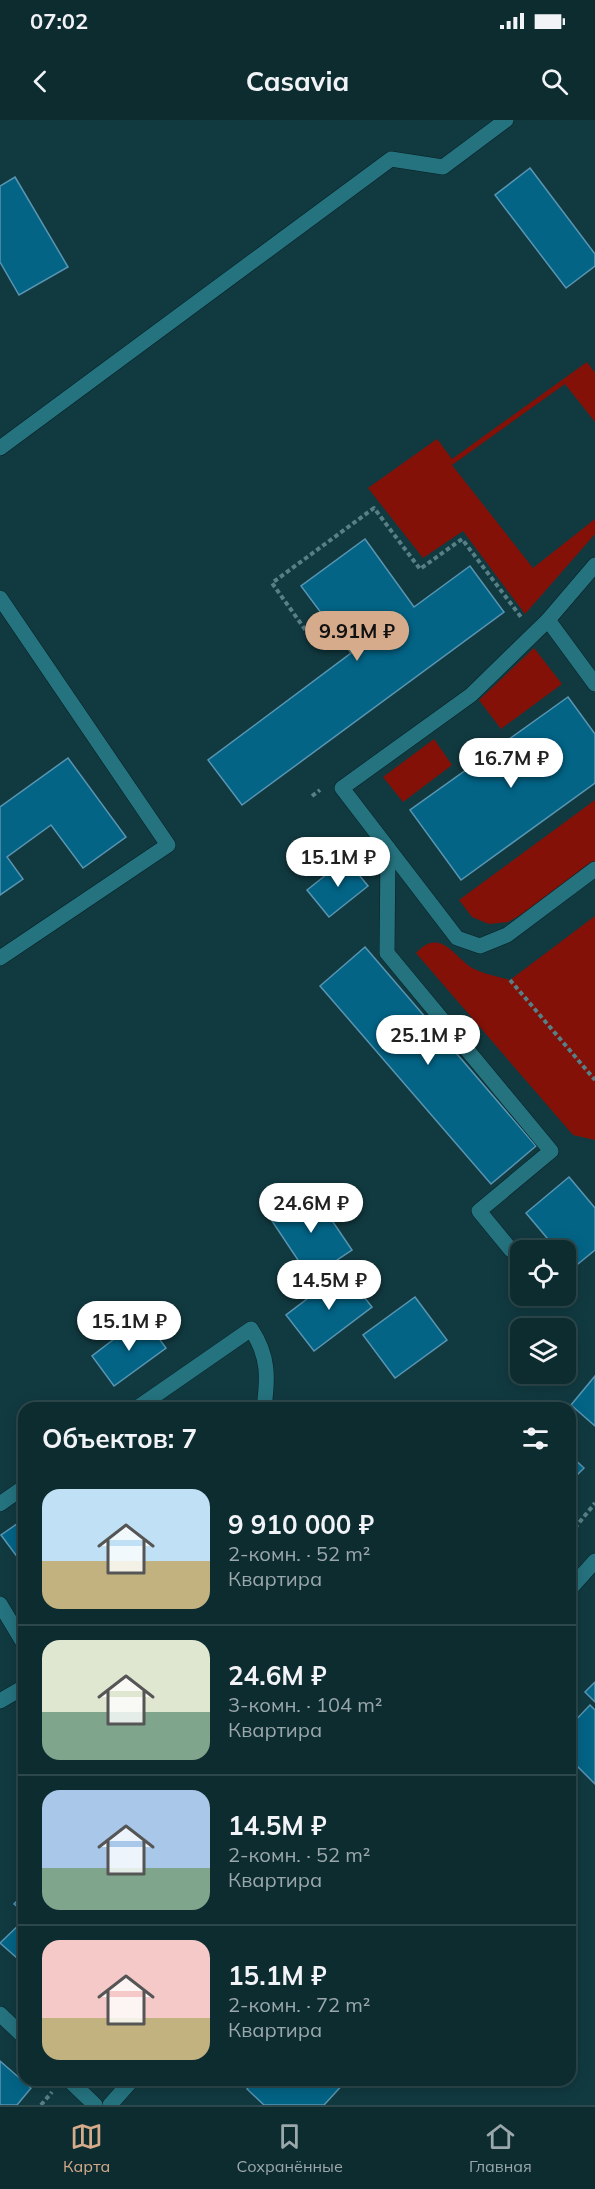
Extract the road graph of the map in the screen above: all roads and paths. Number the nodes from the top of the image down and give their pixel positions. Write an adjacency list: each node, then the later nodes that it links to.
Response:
1 (506, 120): 2 (street)
2 (0, 448)
3 (595, 565): 5 (street)
4 (0, 598): 11 (street)
5 (548, 620): 8 (street); 9 (street)
6 (525, 623): 7 (path)
7 (314, 642)
8 (595, 684)
9 (388, 848): 10 (street); 14 (street)
10 (595, 869)
11 (0, 958)
12 (510, 980): 13 (path)
13 (595, 1080)
14 (510, 1250)
15 (146, 1402): 16 (street)
16 (265, 1402)
17 (18, 1491): 19 (street)
18 (595, 1503): 20 (path)
19 (0, 1504)
20 (576, 1527)
21 (595, 1561): 22 (street)
22 (576, 1582)
23 (0, 1604): 24 (street)
24 (18, 1634)
25 (18, 1690): 26 (street)
26 (0, 1701)
27 (0, 2014): 28 (street)
28 (18, 2031)
29 (75, 2086): 31 (street)
30 (127, 2086): 32 (street)
31 (95, 2105)
32 (110, 2105)

